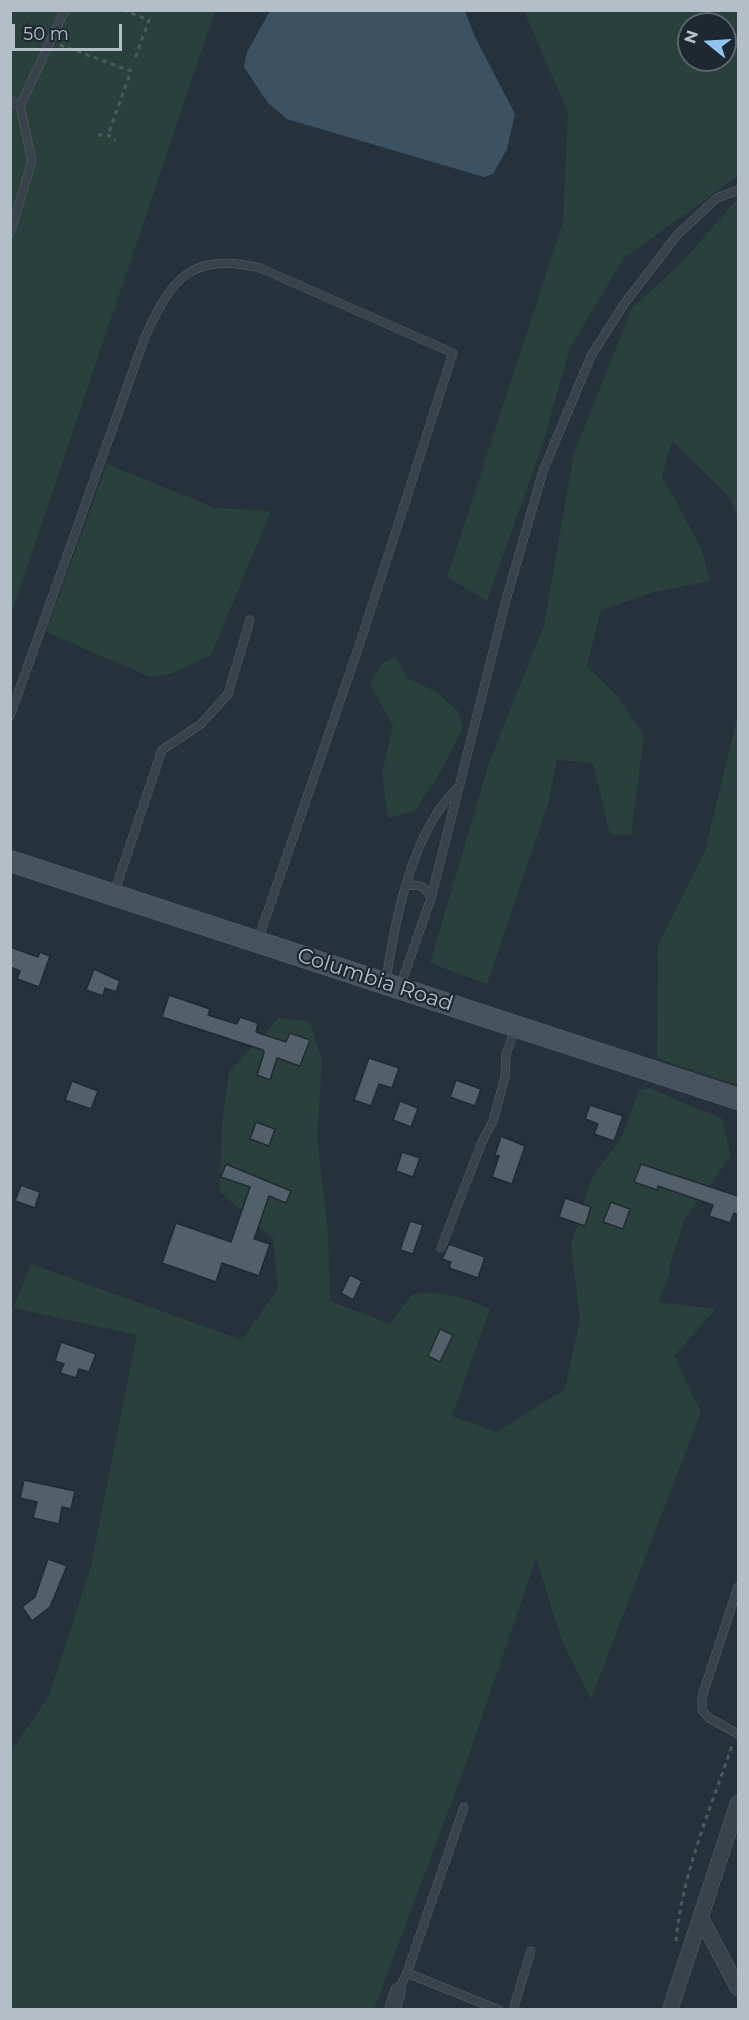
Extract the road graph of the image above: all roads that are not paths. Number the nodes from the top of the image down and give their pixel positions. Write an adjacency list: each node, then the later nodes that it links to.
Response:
1 (65, 10): 3 (lane)
2 (10, 100): 3 (lane)
3 (20, 106): 5 (lane)
4 (738, 190): 8 (lane)
5 (10, 233)
6 (250, 620): 11 (lane)
7 (10, 716): 13 (lane)
8 (461, 784): 10 (lane); 12 (lane)
9 (10, 861): 11 (main road, Columbia Road)
10 (405, 886): 12 (lane); 14 (lane)
11 (114, 895): 13 (main road, Columbia Road)
12 (431, 898): 14 (lane)
13 (258, 942): 14 (main road, Columbia Road)
14 (393, 986): 15 (main road, Columbia Road)
15 (516, 1026): 16 (main road, Columbia Road); 17 (lane)
16 (738, 1100)
17 (441, 1248)
18 (738, 1587): 19 (lane)
19 (737, 1734)
20 (738, 1806): 22 (street)
21 (464, 1807): 24 (lane)
22 (701, 1918): 25 (street); 30 (street)
23 (531, 1951): 29 (lane)
24 (407, 1973): 26 (lane); 28 (lane)
25 (738, 1988)
26 (398, 1990): 27 (street)
27 (392, 2010)
28 (499, 2010)
29 (513, 2010)
30 (670, 2010)

